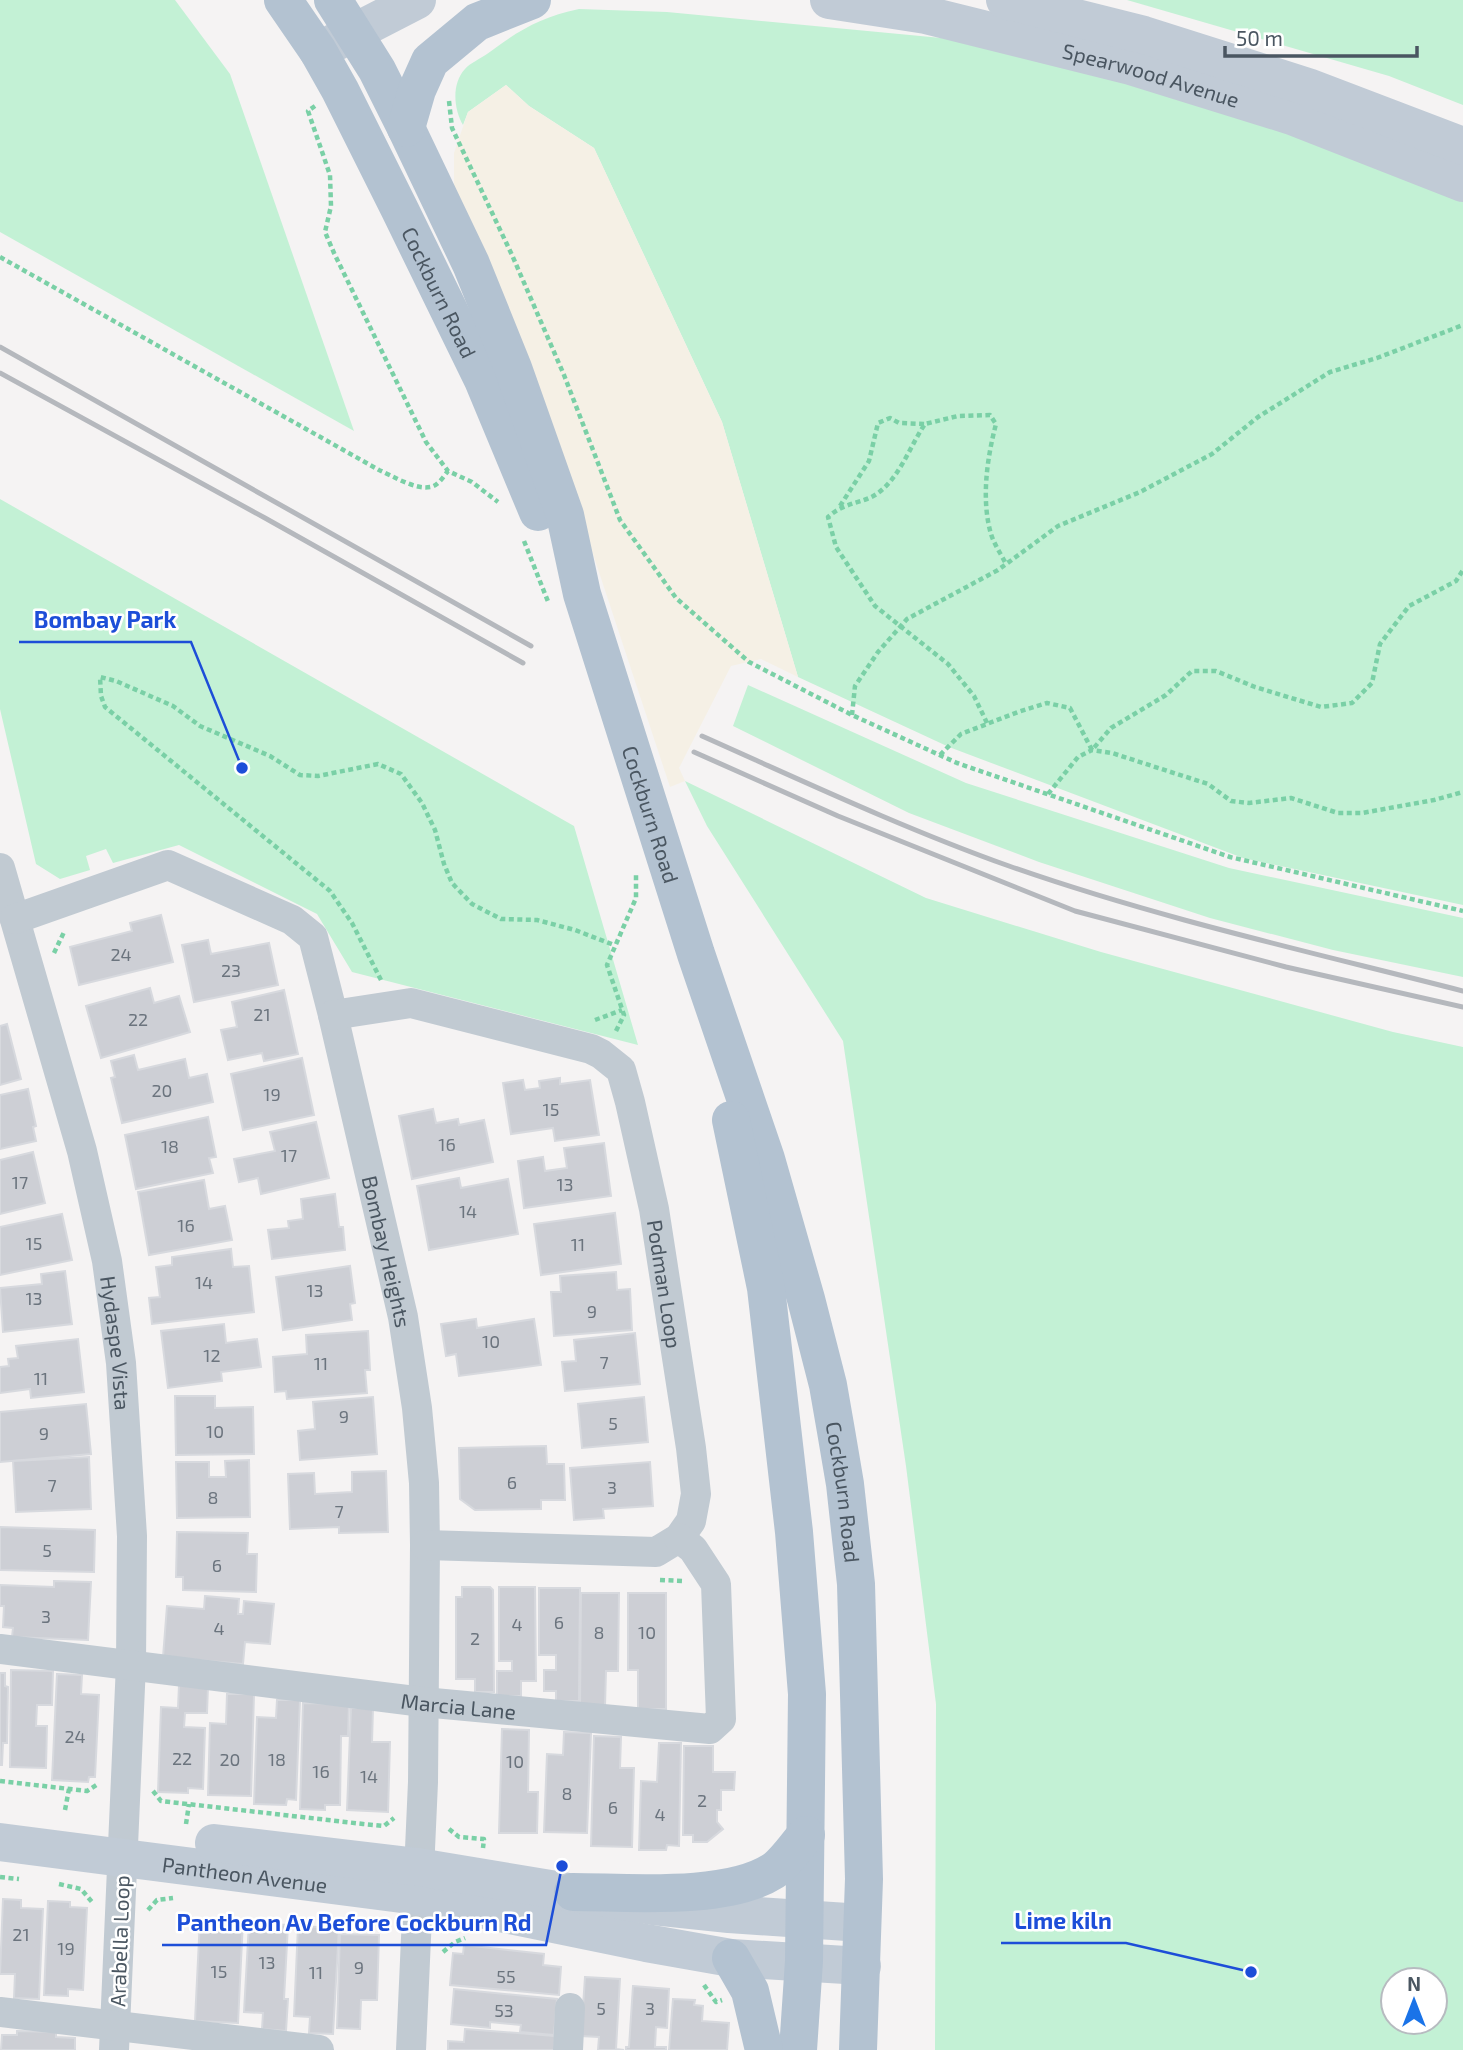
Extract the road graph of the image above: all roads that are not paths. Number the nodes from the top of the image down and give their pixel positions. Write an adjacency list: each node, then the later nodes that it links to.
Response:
1 (416, 0): 5 (main road)
2 (532, 0): 7 (main road)
3 (830, 0): 9 (main road, Spearwood Avenue)
4 (1005, 0): 8 (main road, Spearwood Avenue)
5 (341, 9): 6 (main road); 7 (main road, Cockburn Road)
6 (300, 25): 10 (main road, Cockburn Road)
7 (406, 128): 10 (main road, Cockburn Road)
8 (1463, 146)
9 (1463, 183)
10 (566, 601): 13 (main road, Cockburn Road)
11 (0, 868): 12 (street, Hydaspe Vista)
12 (15, 919): 14 (street, Bombay Heights); 18 (street, Hydaspe Vista)
13 (696, 954): 21 (main road, Cockburn Road); 27 (main road, Cockburn Road)
14 (334, 1015): 15 (street, Podman Loop); 16 (street, Bombay Heights)
15 (679, 1538): 16 (street); 19 (street, Marcia Lane)
16 (425, 1545): 19 (street, Bombay Heights)
17 (0, 1649): 18 (street, Marcia Lane)
18 (131, 1664): 19 (street, Marcia Lane); 23 (street, Hydaspe Vista)
19 (423, 1702): 24 (street, Bombay Heights)
20 (0, 1817): 23 (main road, Pantheon Avenue)
21 (806, 1835): 25 (main road); 26 (main road, Cockburn Road)
22 (0, 1842): 23 (main road, Pantheon Avenue)
23 (122, 1844): 24 (main road, Pantheon Avenue); 33 (street, Arabella Loop)
24 (417, 1882): 25 (main road, Pantheon Avenue); 28 (main road, Pantheon Avenue); 35 (street)
25 (573, 1892): 26 (main road, Pantheon Avenue)
26 (806, 1919): 27 (main road, Pantheon Avenue); 29 (main road, Cockburn Road)
27 (862, 1923): 30 (main road, Cockburn Road)
28 (731, 1958): 29 (main road, Pantheon Avenue); 37 (main road)
29 (804, 1961): 30 (main road, Pantheon Avenue); 38 (main road, Cockburn Road)
30 (862, 1966): 39 (main road, Cockburn Road)
31 (570, 2008): 36 (street)
32 (0, 2012): 33 (street)
33 (115, 2038): 34 (street)
34 (319, 2050)
35 (411, 2050)
36 (568, 2050)
37 (764, 2050)
38 (798, 2050)
39 (858, 2050)

